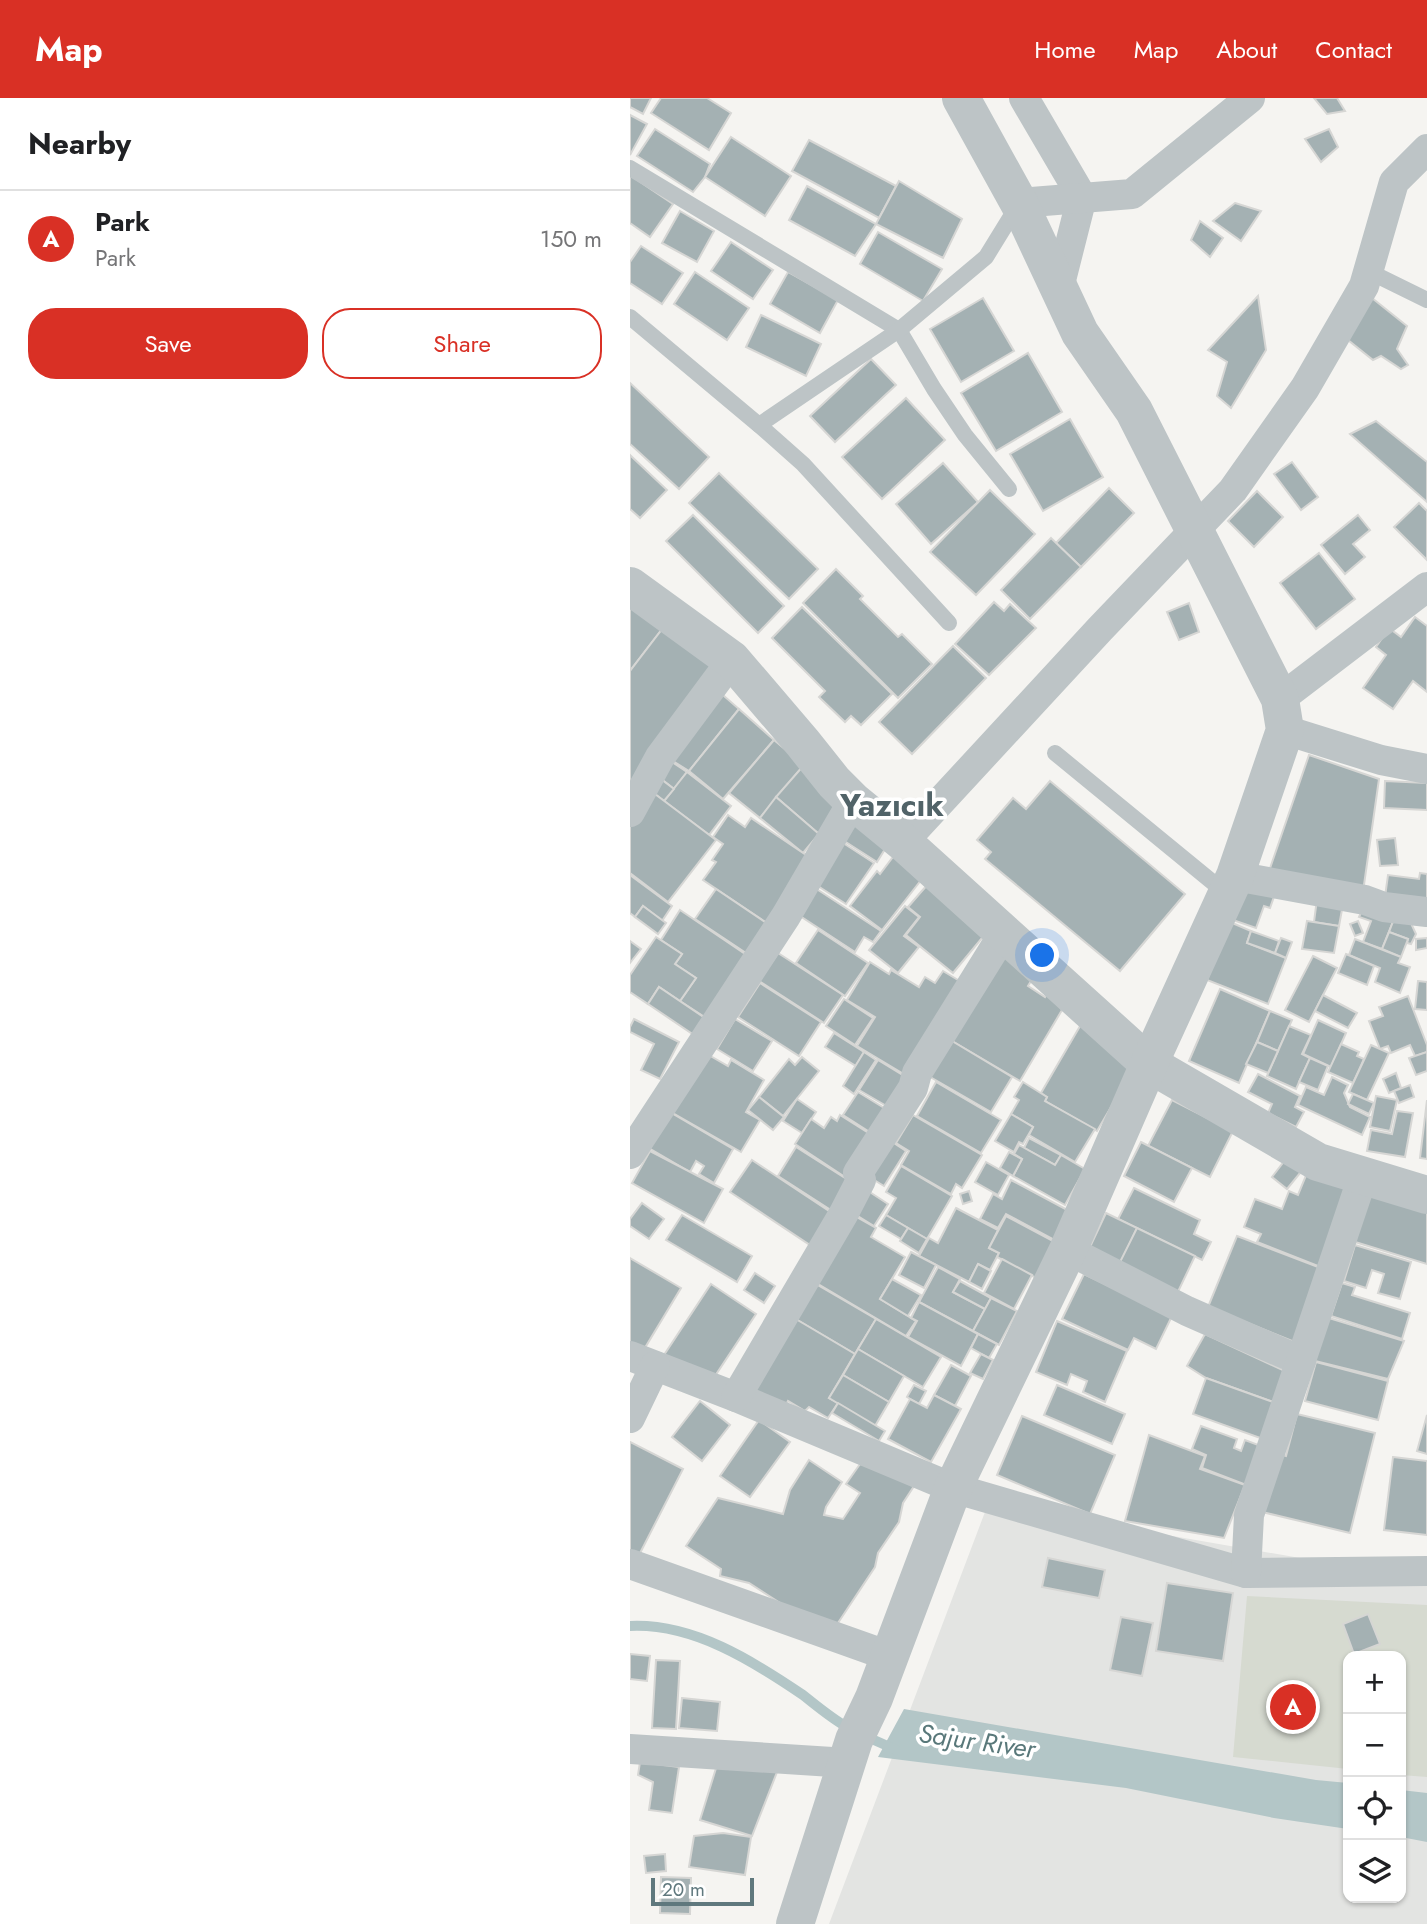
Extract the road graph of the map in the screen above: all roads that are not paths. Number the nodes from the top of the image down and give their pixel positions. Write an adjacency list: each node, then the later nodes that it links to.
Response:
1 (961, 98): 7 (street)
2 (1024, 98): 6 (street)
3 (1250, 98): 6 (street)
4 (1427, 149): 8 (street)
5 (630, 168): 12 (lane)
6 (1082, 197): 7 (street); 9 (street)
7 (1019, 202): 9 (street); 12 (lane)
8 (1368, 271): 10 (lane); 15 (street)
9 (1059, 288): 15 (street)
10 (1427, 300)
11 (630, 317): 13 (lane)
12 (899, 330): 13 (lane); 14 (lane)
13 (759, 425): 18 (lane)
14 (1009, 489)
15 (1195, 530): 20 (street); 25 (street)
16 (630, 586): 19 (street)
17 (1427, 587): 20 (street)
18 (949, 623)
19 (732, 660): 23 (street); 24 (street)
20 (1282, 714): 22 (street); 26 (street)
21 (1055, 753): 26 (lane)
22 (1427, 769)
23 (853, 801): 25 (street); 30 (street)
24 (630, 812)
25 (903, 842): 28 (street)
26 (1231, 885): 27 (street); 29 (street)
27 (1427, 912)
28 (1003, 933): 29 (street); 36 (street)
29 (1149, 1064): 31 (street); 33 (street)
30 (630, 1154)
31 (1363, 1176): 32 (street); 35 (street)
32 (1427, 1195)
33 (1068, 1250): 35 (street); 38 (street)
34 (643, 1361): 36 (street); 37 (street)
35 (1301, 1361): 41 (street)
36 (736, 1397): 38 (street)
37 (630, 1418)
38 (953, 1488): 41 (street); 42 (street)
39 (630, 1564): 42 (street)
40 (1427, 1571): 41 (street)
41 (1246, 1573)
42 (889, 1656): 44 (street)
43 (630, 1749): 44 (street)
44 (851, 1751): 45 (street)
45 (795, 1924)

